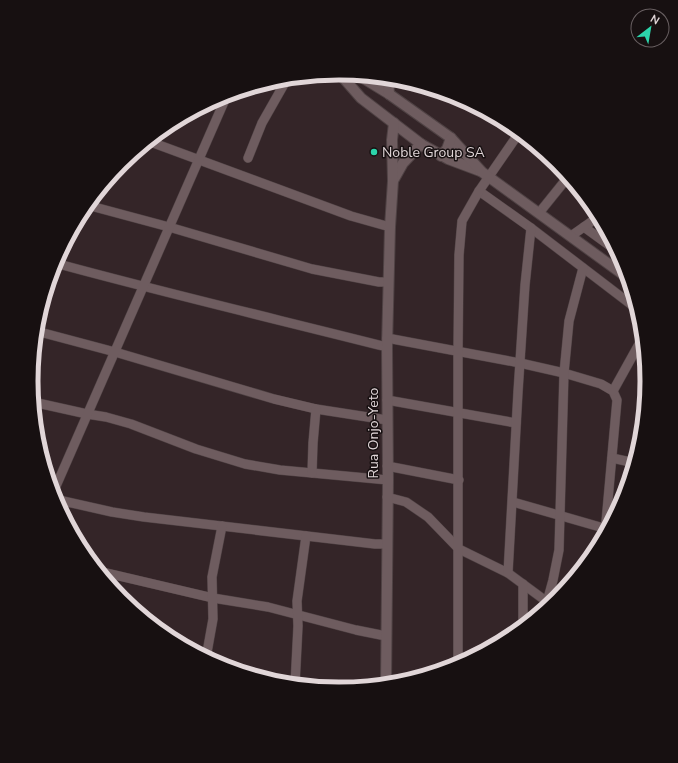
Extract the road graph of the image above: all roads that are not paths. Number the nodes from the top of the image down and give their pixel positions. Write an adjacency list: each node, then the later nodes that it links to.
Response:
1 (345, 80): 6 (main road)
2 (360, 81): 6 (main road)
3 (371, 82): 7 (main road)
4 (388, 85): 7 (main road)
5 (283, 86): 15 (street)
6 (354, 91): 9 (main road)
7 (389, 94): 10 (main road)
8 (223, 103): 16 (street)
9 (394, 123): 13 (main road); 18 (main road, Rua Onjo-Yeto)
10 (451, 138): 14 (main road); 17 (main road)
11 (515, 138): 17 (street)
12 (155, 144): 16 (street)
13 (421, 144): 14 (main road); 18 (main road)
14 (441, 156): 17 (main road)
15 (248, 158)
16 (198, 160): 24 (street); 25 (street)
17 (486, 174): 20 (street); 22 (main road)
18 (393, 181): 25 (main road, Rua Onjo-Yeto)
19 (564, 182): 22 (street)
20 (479, 191): 27 (street); 40 (street)
21 (94, 207): 24 (street)
22 (539, 214): 28 (main road)
23 (593, 220): 26 (street)
24 (169, 227): 33 (street); 34 (street)
25 (390, 227): 33 (main road, Rua Onjo-Yeto)
26 (584, 227): 28 (street); 29 (street)
27 (531, 228): 31 (street); 41 (street)
28 (571, 236): 32 (main road)
29 (607, 243)
30 (62, 265): 34 (street)
31 (583, 268): 35 (street); 42 (street)
32 (619, 271)
33 (388, 282): 37 (main road, Rua Onjo-Yeto)
34 (144, 288): 37 (street); 39 (street)
35 (630, 304)
36 (42, 333): 39 (street)
37 (387, 343): 40 (street); 44 (main road, Rua Onjo-Yeto)
38 (637, 347): 43 (street)
39 (115, 352): 46 (street); 48 (street)
40 (458, 352): 41 (street); 47 (street)
41 (520, 363): 42 (street); 50 (street)
42 (564, 374): 43 (street); 61 (street)
43 (613, 391): 51 (street)
44 (387, 400): 47 (street); 49 (main road, Rua Onjo-Yeto)
45 (39, 403): 48 (street)
46 (316, 409): 49 (street); 54 (street)
47 (459, 412): 50 (street); 56 (street)
48 (87, 414): 54 (street); 57 (street)
49 (387, 420): 53 (main road, Rua Onjo-Yeto)
50 (516, 423): 60 (street)
51 (612, 458): 52 (street); 62 (street)
52 (629, 462)
53 (387, 466): 55 (main road, Rua Onjo-Yeto); 56 (street)
54 (312, 473): 55 (street)
55 (388, 480): 58 (main road, Rua Onjo-Yeto)
56 (459, 480): 67 (street)
57 (56, 484)
58 (387, 497): 66 (main road, Rua Onjo-Yeto); 67 (street)
59 (63, 501): 63 (street)
60 (513, 502): 61 (street); 69 (street)
61 (560, 516): 64 (street); 71 (street)
62 (607, 519)
63 (222, 526): 65 (street); 72 (street)
64 (601, 529)
65 (306, 536): 66 (street); 74 (street)
66 (387, 544): 76 (main road, Rua Onjo-Yeto)
67 (459, 549): 69 (street); 78 (street)
68 (107, 573): 72 (street)
69 (508, 573): 70 (street)
70 (523, 584): 73 (street); 75 (street)
71 (549, 596)
72 (213, 598): 74 (street); 77 (street)
73 (545, 601)
74 (297, 614): 76 (street); 79 (street)
75 (523, 619)
76 (386, 636): 80 (main road, Rua Onjo-Yeto)
77 (207, 652)
78 (458, 658)
79 (295, 679)
80 (386, 679)

